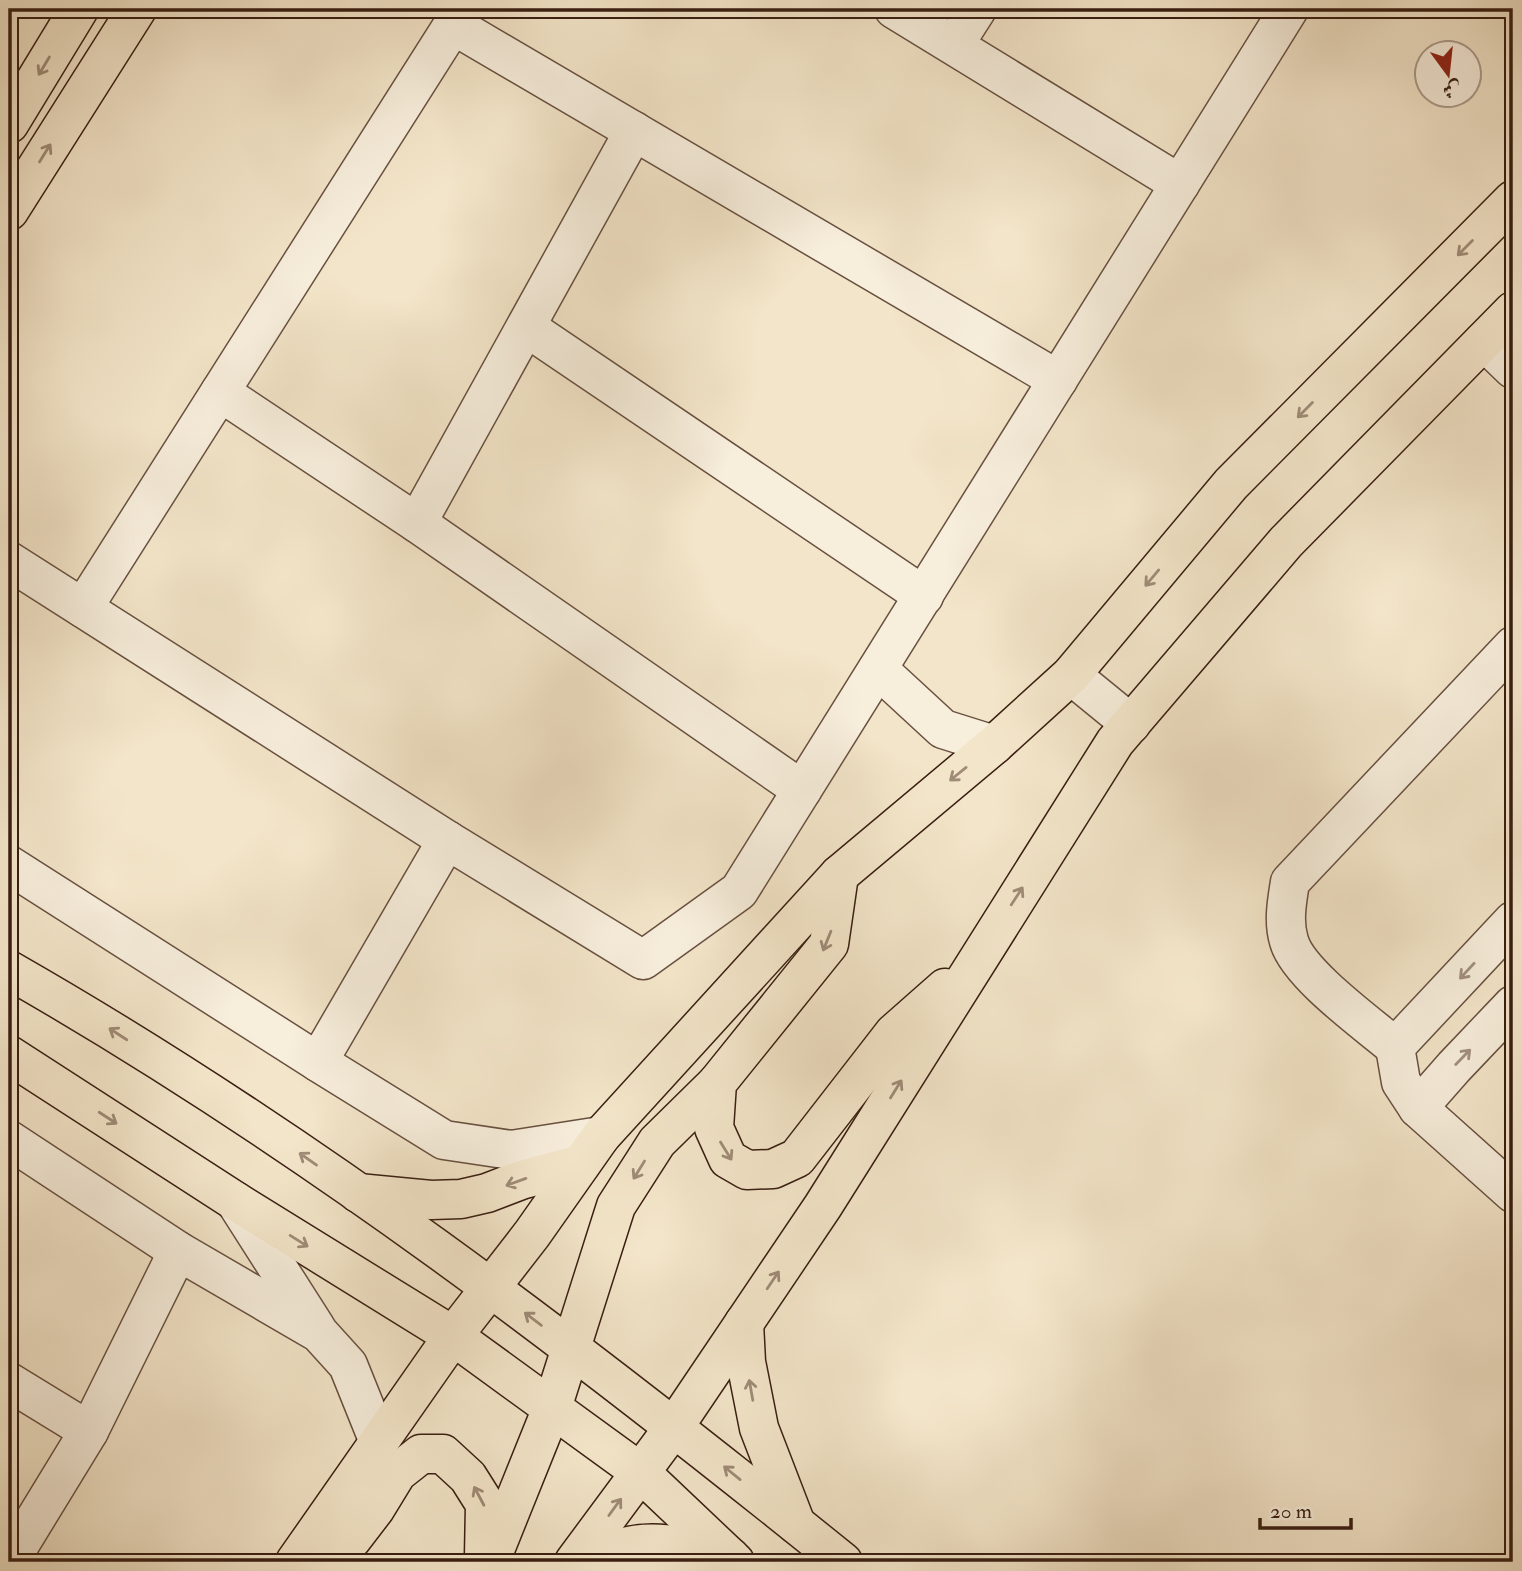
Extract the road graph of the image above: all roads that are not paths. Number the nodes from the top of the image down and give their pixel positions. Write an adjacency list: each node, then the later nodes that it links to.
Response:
1 (79, 9): 8 (main road, one-way to 8)
2 (137, 9): 12 (main road, one-way to 2)
3 (894, 9): 7 (street)
4 (976, 9): 7 (street)
5 (1289, 9): 10 (street)
6 (458, 17): 9 (street); 18 (street)
7 (954, 45): 10 (street)
8 (9, 124)
9 (634, 131): 14 (street); 17 (street)
10 (1180, 184): 17 (street)
11 (1513, 200): 25 (main road, one-way to 25)
12 (9, 211)
13 (1513, 311): 15 (main road)
14 (526, 327): 19 (street); 21 (street)
15 (1484, 341): 16 (street); 26 (main road)
16 (1513, 369)
17 (1058, 380): 21 (street)
18 (220, 392): 19 (street); 22 (street)
19 (417, 523): 28 (street)
20 (9, 561): 22 (street)
21 (924, 596): 24 (street)
22 (83, 608): 29 (street)
23 (1513, 646): 36 (street)
24 (878, 669): 27 (street); 28 (street)
25 (1071, 675): 26 (street); 27 (main road)
26 (1131, 724): 33 (main road, one-way to 26)
27 (994, 745): 31 (main road, one-way to 31)
28 (802, 790): 29 (street)
29 (447, 840): 38 (street)
30 (9, 865): 38 (street)
31 (839, 875): 39 (main road, one-way to 39); 42 (main road)
32 (1513, 921): 36 (street, one-way to 36)
33 (977, 959): 39 (main road, one-way to 33); 48 (main road, one-way to 33)
34 (9, 970): 43 (main road, one-way to 34)
35 (1513, 1005): 40 (street, one-way to 35)
36 (1395, 1047): 40 (street)
37 (9, 1055): 45 (main road, one-way to 45)
38 (318, 1062): 42 (street)
39 (717, 1083): 51 (main road, one-way to 51)
40 (1418, 1108): 44 (street)
41 (9, 1140): 46 (street)
42 (591, 1150): 43 (main road, one-way to 43); 47 (main road)
43 (355, 1193): 47 (main road)
44 (1513, 1193)
45 (234, 1200): 49 (street); 50 (main road, one-way to 50)
46 (178, 1251): 49 (street); 55 (street)
47 (491, 1288): 50 (main road); 51 (main road, one-way to 47)
48 (744, 1323): 54 (main road); 58 (main road, one-way to 48)
49 (319, 1333): 56 (street)
50 (453, 1336): 53 (main road); 56 (main road)
51 (571, 1348): 53 (main road); 54 (main road)
52 (9, 1382): 55 (street)
53 (552, 1408): 57 (main road); 64 (main road)
54 (674, 1427): 57 (main road); 58 (main road, one-way to 54)
55 (89, 1431): 60 (street)
56 (379, 1442): 61 (main road)
57 (640, 1472): 59 (main road); 65 (main road, one-way to 57)
58 (796, 1524): 67 (main road)
59 (732, 1560): 66 (main road)
60 (9, 1562)
61 (295, 1562)
62 (329, 1562): 63 (main road, one-way to 62)
63 (484, 1562)
64 (490, 1562)
65 (574, 1562)
66 (591, 1562)
67 (843, 1562)

